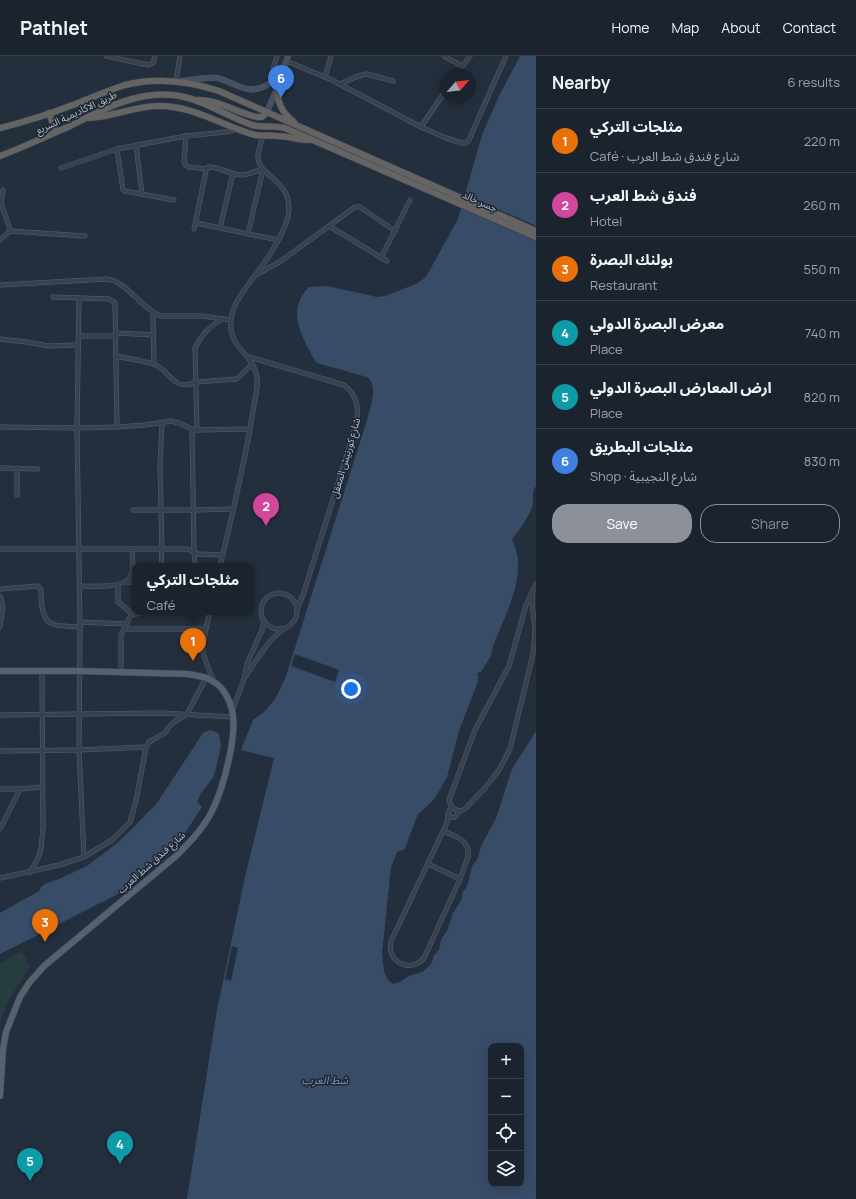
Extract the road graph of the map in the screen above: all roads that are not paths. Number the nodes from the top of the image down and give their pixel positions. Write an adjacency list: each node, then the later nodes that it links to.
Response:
1 (106, 56): 11 (street)
2 (132, 56): 11 (street)
3 (155, 56): 11 (street)
4 (180, 56): 15 (street)
5 (276, 56): 13 (street)
6 (331, 56): 14 (street)
7 (444, 56): 12 (street)
8 (470, 56): 12 (street)
9 (506, 56): 24 (street)
10 (286, 60): 14 (street); 15 (main road); 18 (main road)
11 (131, 61)
12 (462, 66)
13 (273, 69)
14 (325, 77): 17 (street)
15 (177, 81): 21 (highway, طريق الاكاديمية السريع); 22 (highway, طريق الاكاديمية السريع)
16 (393, 81): 17 (street)
17 (340, 84): 24 (street)
18 (278, 86): 21 (main road); 27 (highway)
19 (440, 99): 24 (street)
20 (195, 100): 21 (highway); 23 (highway, طريق الاكاديمية السريع); 31 (highway, طريق الاكاديمية السريع)
21 (267, 112): 27 (highway, طريق الاكاديمية السريع)
22 (49, 113): 25 (highway, طريق الاكاديمية السريع); 28 (highway)
23 (85, 118): 26 (highway); 28 (highway, طريق الاكاديمية السريع)
24 (422, 127)
25 (0, 128)
26 (238, 129): 29 (street); 30 (highway)
27 (305, 130): 34 (highway, طريق الاكاديمية السريع)
28 (56, 132): 35 (highway, طريق الاكاديمية السريع)
29 (186, 136): 32 (street); 37 (street)
30 (263, 136): 31 (highway); 38 (street)
31 (313, 139): 34 (highway, طريق الاكاديمية السريع)
32 (136, 145): 33 (street); 42 (street)
33 (117, 149): 36 (street); 42 (street)
34 (344, 149): 40 (highway)
35 (0, 156)
36 (61, 168)
37 (206, 169): 39 (street); 45 (street)
38 (263, 169): 39 (street); 52 (street); 56 (street)
39 (233, 173): 47 (street)
40 (418, 182): 51 (highway, جسر خالد); 54 (highway, جسر خالد)
41 (3, 190): 49 (street)
42 (142, 194): 43 (street)
43 (174, 200)
44 (410, 200): 50 (street)
45 (196, 223): 47 (street); 48 (street)
46 (329, 226): 50 (street); 57 (street); 59 (street)
47 (220, 228): 52 (street)
48 (194, 229)
49 (10, 231): 53 (street); 55 (street)
50 (395, 231): 57 (street)
51 (536, 231)
52 (248, 234): 56 (street)
53 (85, 236)
54 (536, 237)
55 (0, 240)
56 (278, 240): 59 (street)
57 (381, 258): 58 (street)
58 (387, 261)
59 (256, 275): 65 (street)
60 (0, 285): 63 (street)
61 (53, 297): 62 (street)
62 (79, 298): 66 (street); 68 (street)
63 (153, 312): 64 (street); 67 (street)
64 (222, 319): 65 (street); 75 (street)
65 (230, 320): 72 (street)
66 (116, 335): 67 (street); 68 (street); 71 (street)
67 (154, 335): 73 (street)
68 (78, 336): 70 (street)
69 (0, 339): 70 (street)
70 (77, 345): 79 (street)
71 (116, 356): 73 (street); 77 (street)
72 (246, 356): 74 (street); 107 (street, شارع كورنيش المعقل)
73 (154, 364): 75 (street)
74 (252, 364): 75 (street); 81 (street)
75 (196, 382): 80 (street)
76 (162, 423): 77 (street); 80 (street); 88 (street)
77 (117, 426): 79 (street)
78 (0, 427): 79 (street)
79 (77, 428): 91 (street)
80 (194, 429): 81 (street); 89 (street)
81 (250, 429): 86 (street)
82 (0, 468): 83 (street)
83 (17, 468): 84 (street); 85 (street)
84 (38, 469)
85 (17, 495)
86 (234, 509): 89 (street); 95 (street)
87 (133, 510): 88 (street)
88 (161, 510): 89 (street); 93 (street)
89 (194, 510): 94 (street)
90 (0, 549): 91 (street)
91 (79, 549): 92 (street); 103 (street)
92 (132, 549): 93 (street); 99 (street)
93 (162, 549): 94 (street); 96 (street)
94 (194, 552): 95 (street); 97 (street)
95 (223, 555): 98 (street)
96 (161, 563)
97 (195, 563)
98 (221, 563)
99 (125, 582): 100 (street); 102 (street)
100 (132, 582)
101 (536, 584): 105 (street)
102 (118, 585): 103 (street); 108 (street)
103 (79, 586): 112 (street)
104 (0, 589): 112 (street)
105 (534, 589): 137 (street); 138 (street)
106 (0, 596): 113 (street)
107 (297, 609): 110 (street); 114 (street)
108 (131, 615): 111 (street)
109 (209, 615): 116 (street)
110 (264, 621): 114 (street); 122 (street)
111 (127, 624): 112 (street); 115 (street)
112 (80, 625): 117 (street)
113 (0, 627)
114 (285, 628): 122 (street)
115 (124, 629): 116 (street); 120 (street)
116 (206, 629): 123 (street)
117 (80, 670): 119 (main road); 120 (main road); 126 (street)
118 (0, 671): 119 (main road)
119 (42, 671): 125 (street)
120 (121, 672): 121 (main road)
121 (206, 678): 123 (main road); 127 (street)
122 (244, 679): 124 (street)
123 (214, 681): 124 (main road, شارع فندق شط العرب)
124 (232, 710): 129 (main road, شارع فندق شط العرب)
125 (43, 714): 126 (street); 128 (street); 131 (street)
126 (79, 714): 127 (street); 132 (street)
127 (187, 714): 129 (street); 130 (street)
128 (0, 715)
129 (233, 718): 150 (main road, شارع فندق شط العرب)
130 (146, 747): 132 (street); 145 (street)
131 (43, 750): 132 (street); 133 (street); 134 (street)
132 (80, 750): 145 (street)
133 (0, 751)
134 (42, 787): 136 (street); 147 (street)
135 (0, 789): 136 (street)
136 (20, 789): 143 (street)
137 (449, 802): 139 (street); 140 (street)
138 (465, 809): 139 (street); 141 (street)
139 (455, 810): 140 (street); 141 (street)
140 (448, 813): 141 (street); 142 (street)
141 (456, 816): 142 (street)
142 (448, 823): 144 (street)
143 (0, 829)
144 (444, 831): 146 (street); 149 (street)
145 (84, 857): 147 (street)
146 (428, 864): 149 (street); 149 (street)
147 (30, 872): 148 (street)
148 (0, 878)
149 (460, 879)
150 (0, 1096)

